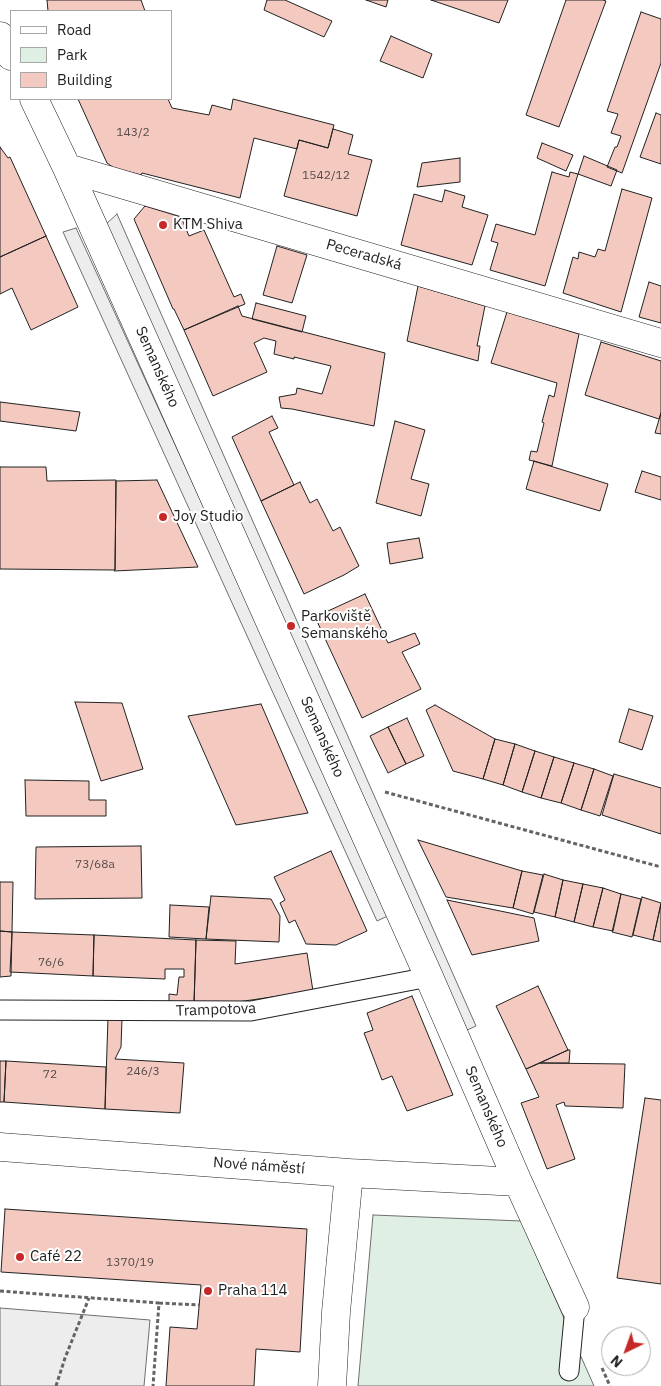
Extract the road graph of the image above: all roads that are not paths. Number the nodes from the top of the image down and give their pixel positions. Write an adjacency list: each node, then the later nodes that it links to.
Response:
1 (0, 36): 2 (street)
2 (10, 54)
3 (34, 100): 4 (street, Semanského)
4 (67, 168): 5 (street, Peceradská); 6 (street, Semanského)
5 (661, 343)
6 (429, 977): 7 (lane, Trampotova); 10 (street, Semanského)
7 (0, 1010)
8 (0, 1147): 9 (street, Nové náměstí)
9 (349, 1173): 10 (street, Nové náměstí); 13 (street)
10 (518, 1182): 11 (street, Semanského)
11 (575, 1307): 12 (lane)
12 (569, 1371)
13 (332, 1386)

